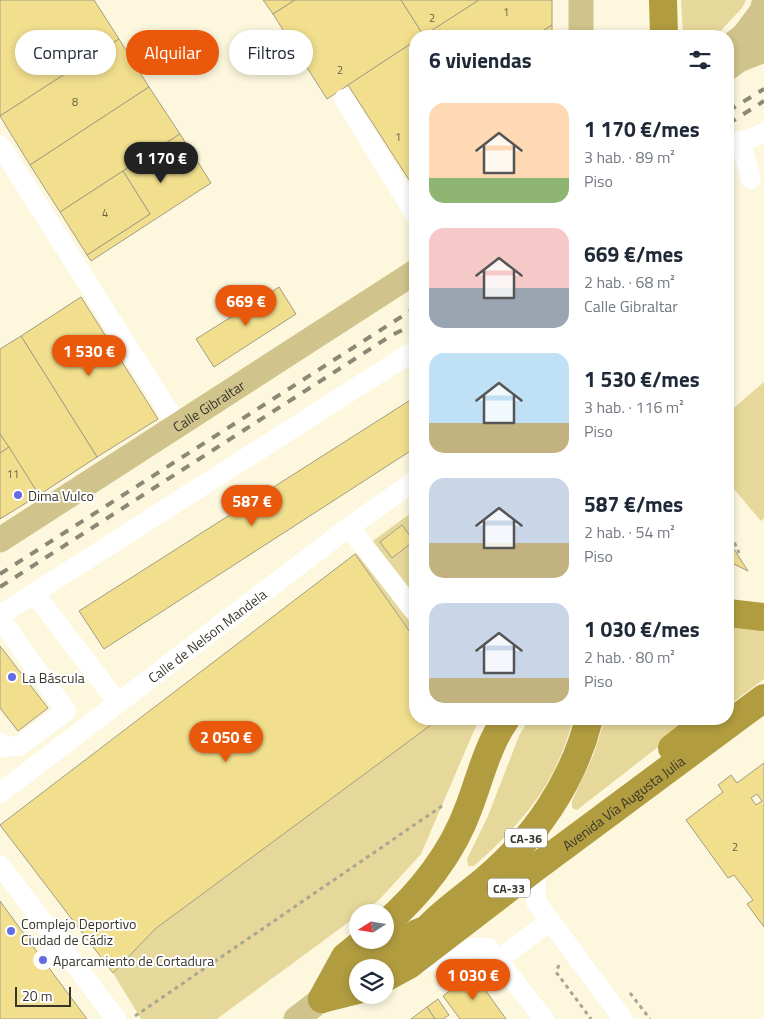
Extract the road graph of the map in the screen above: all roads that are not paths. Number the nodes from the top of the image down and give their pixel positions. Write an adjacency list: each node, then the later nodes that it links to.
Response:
1 (581, 0): 4 (main road)
2 (663, 0): 5 (highway)
3 (764, 3): 6 (main road)
4 (581, 30)
5 (664, 30)
6 (744, 45): 7 (main road)
7 (764, 50)
8 (344, 99): 13 (street)
9 (764, 133): 10 (street)
10 (734, 144): 12 (street)
11 (0, 145): 16 (street)
12 (751, 179)
13 (409, 204)
14 (409, 276): 16 (main road, Calle Gibraltar)
15 (409, 354): 20 (street)
16 (178, 426): 19 (main road, Calle Gibraltar)
17 (409, 485): 18 (street, Calle de Nelson Mandela)
18 (349, 527): 21 (street); 26 (street, Calle de Nelson Mandela)
19 (0, 540)
20 (34, 593): 23 (street); 26 (street)
21 (409, 604)
22 (734, 614): 24 (highway)
23 (0, 616): 32 (street)
24 (764, 617)
25 (764, 698): 27 (highway, Avenida Vía Augusta Julia / CA-33)
26 (118, 703): 33 (street, Calle de Nelson Mandela)
27 (734, 721)
28 (500, 725): 37 (highway)
29 (587, 725): 39 (highway, CA-36)
30 (697, 725): 34 (highway)
31 (728, 725): 34 (highway, Avenida Vía Augusta Julia / CA-33)
32 (1, 748)
33 (0, 793)
34 (611, 813): 36 (highway, Avenida Vía Augusta Julia / CA-33)
35 (0, 865): 41 (street)
36 (535, 868): 38 (street); 45 (highway, Avenida Vía Augusta Julia / CA-33)
37 (394, 915)
38 (550, 921): 43 (street); 52 (street)
39 (425, 930): 42 (highway, CA-36); 45 (highway, CA-36)
40 (356, 949): 48 (highway)
41 (64, 950): 44 (street); 49 (street)
42 (378, 959)
43 (499, 959): 45 (street); 51 (street)
44 (43, 960)
45 (397, 969)
46 (349, 980): 48 (highway)
47 (349, 992): 48 (highway)
48 (322, 999): 50 (main road)
49 (116, 1019)
50 (296, 1019)
51 (544, 1019)
52 (623, 1019)

